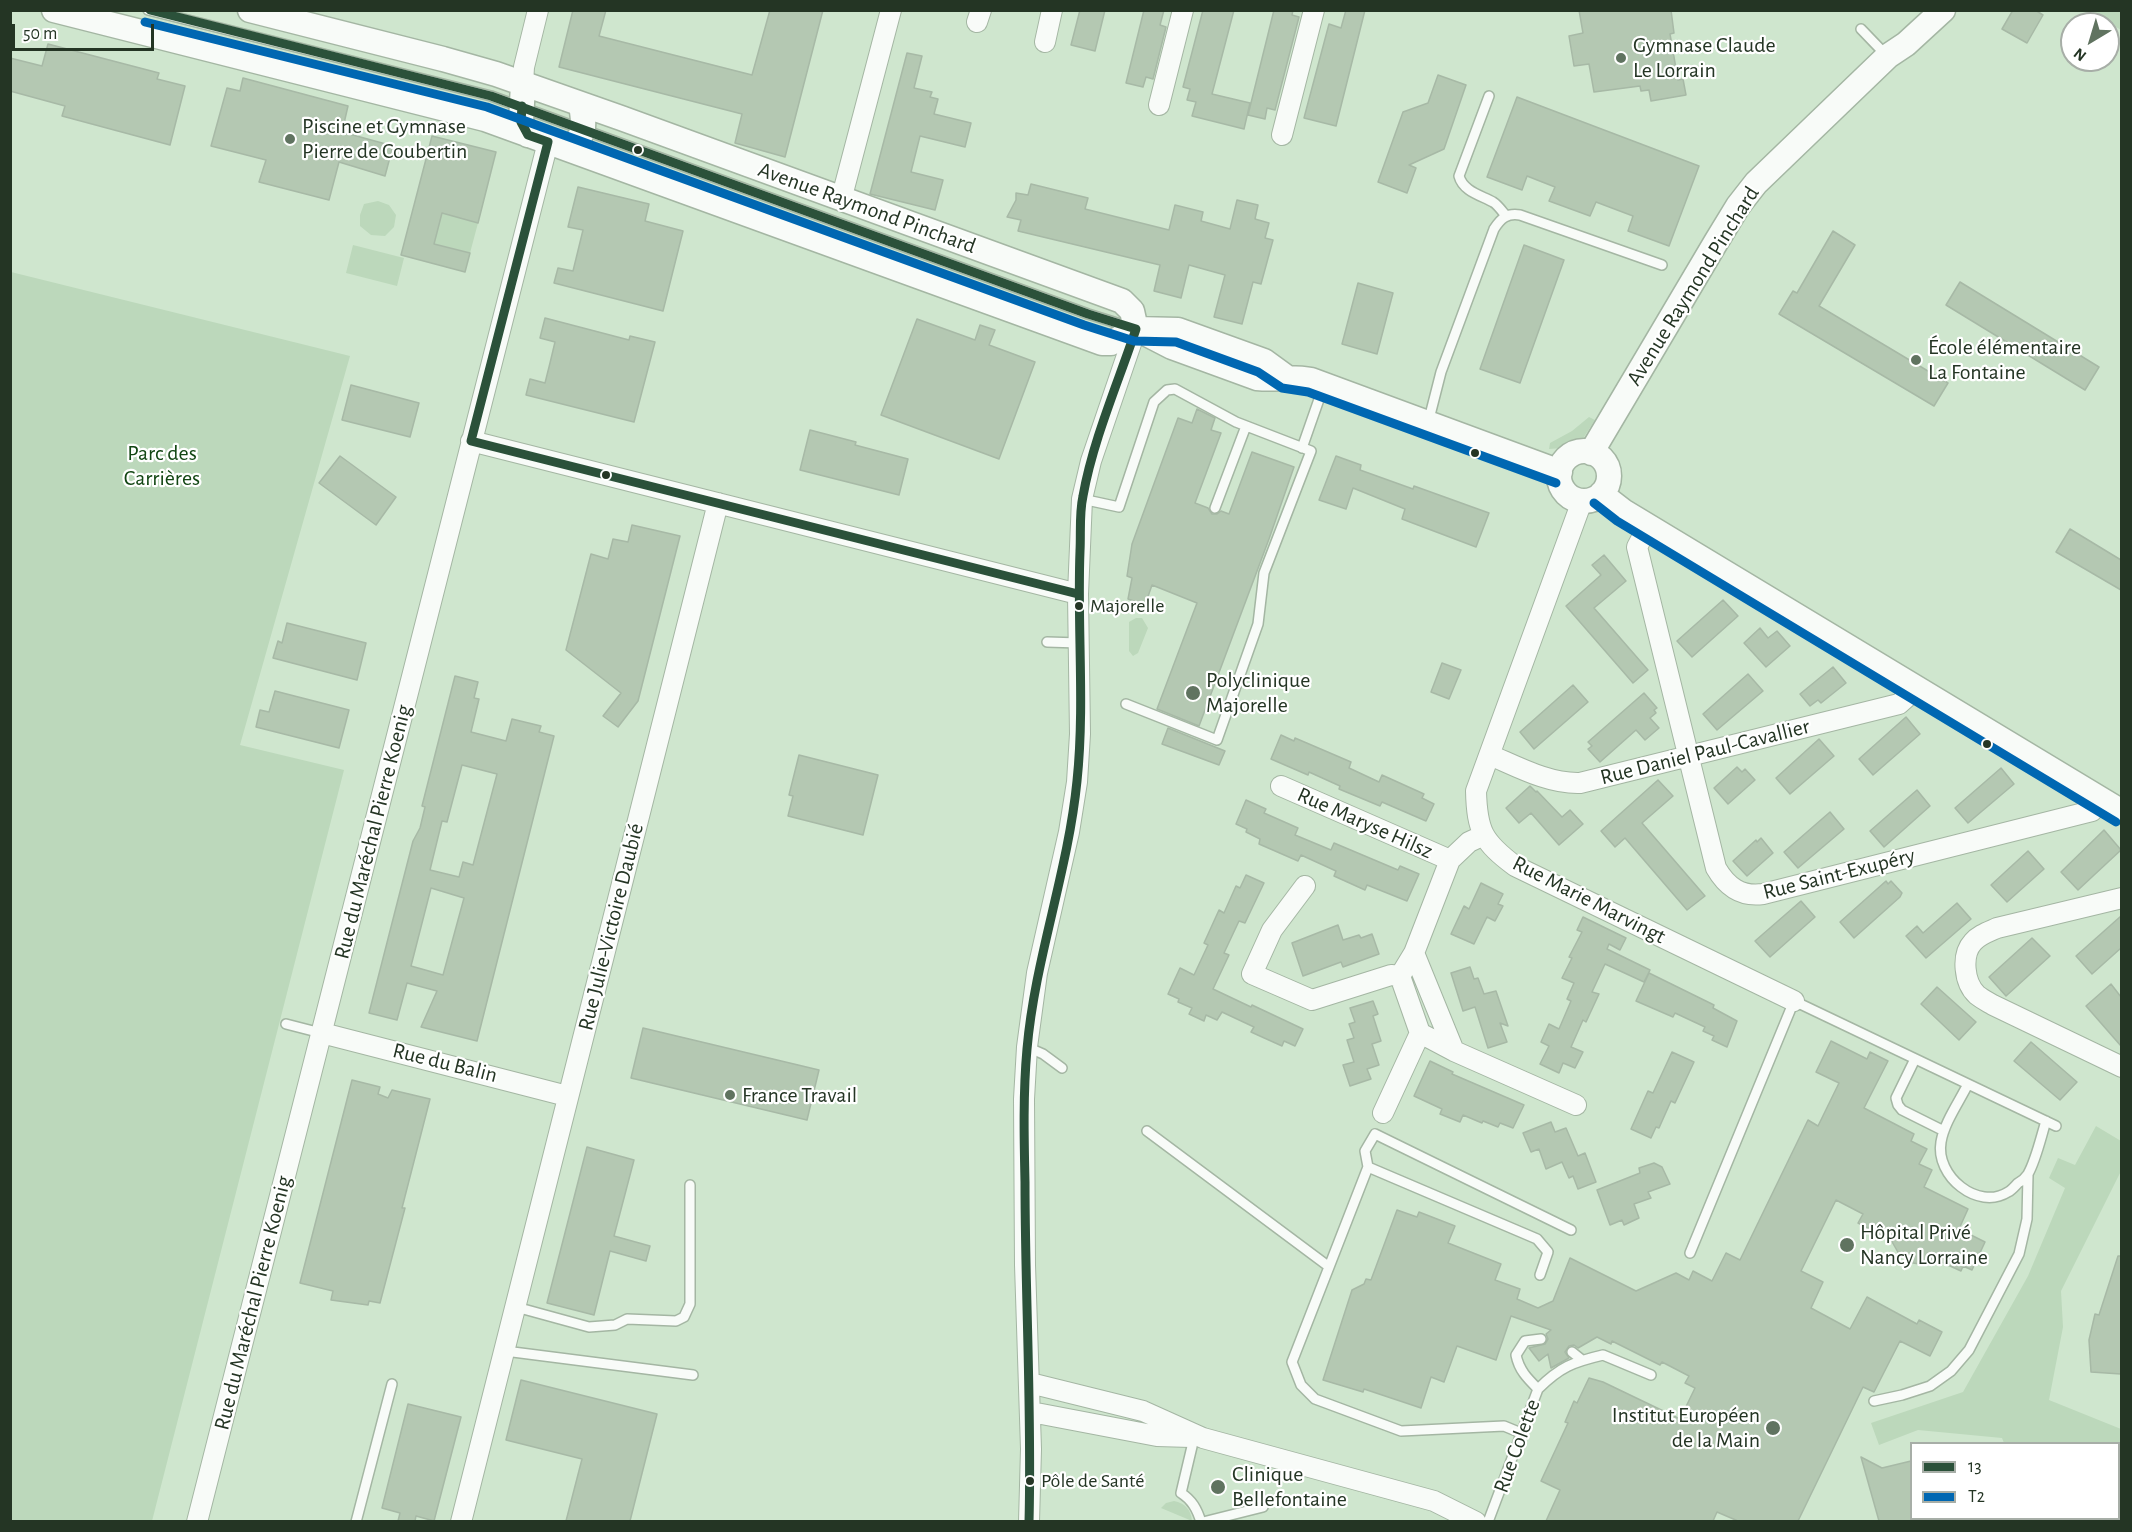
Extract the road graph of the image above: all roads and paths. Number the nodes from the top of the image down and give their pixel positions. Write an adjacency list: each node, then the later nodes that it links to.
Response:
1 (54, 10): 19 (street, Avenue Raymond Pinchard)
2 (148, 10): 13 (lane, Avenue Raymond Pinchard)
3 (250, 10): 13 (street, Avenue Raymond Pinchard)
4 (538, 10): 13 (street)
5 (891, 10): 20 (street)
6 (1052, 10): 11 (street)
7 (1183, 10): 16 (street)
8 (1314, 10): 18 (street)
9 (1943, 10): 12 (street, Avenue Raymond Pinchard)
10 (1861, 29): 12 (lane)
11 (1045, 42)
12 (1888, 56): 29 (street, Avenue Raymond Pinchard)
13 (523, 95): 15 (street, Avenue Raymond Pinchard); 17 (lane, Avenue Raymond Pinchard); 19 (street)
14 (1489, 96): 21 (lane)
15 (581, 104): 17 (street); 20 (street, Avenue Raymond Pinchard)
16 (1159, 105)
17 (584, 129): 19 (street); 23 (lane, Avenue Raymond Pinchard)
18 (1282, 135)
19 (548, 142): 23 (street, Avenue Raymond Pinchard); 27 (street, Rue du Maréchal Pierre Koenig)
20 (841, 200): 23 (street, Avenue Raymond Pinchard)
21 (1506, 216): 22 (lane); 25 (lane)
22 (1662, 265)
23 (1136, 328): 24 (street, Avenue Raymond Pinchard); 32 (street)
24 (1324, 384): 25 (street, Avenue Raymond Pinchard); 28 (lane)
25 (1428, 423): 30 (street, Avenue Raymond Pinchard)
26 (1246, 426): 28 (lane); 32 (lane); 34 (lane)
27 (471, 441): 33 (street); 54 (street, Rue du Maréchal Pierre Koenig)
28 (1302, 448): 40 (lane)
29 (1591, 453): 30 (street); 31 (street)
30 (1560, 471): 31 (street)
31 (1592, 497): 35 (street); 41 (street, Rue Marie Marvingt)
32 (1082, 499): 36 (street)
33 (718, 503): 36 (street); 62 (street, Rue Julie-Victoire Daubié)
34 (1215, 508)
35 (1648, 526): 39 (street); 42 (street, Rue Saint-Exupéry)
36 (1078, 594): 38 (street)
37 (1047, 642): 38 (lane)
38 (1079, 643): 56 (street)
39 (1917, 688): 42 (street, Rue Daniel Paul-Cavallier); 44 (street)
40 (1126, 704)
41 (1490, 755): 42 (street, Rue Daniel Paul-Cavallier); 46 (street, Rue Marie Marvingt)
42 (1688, 756): 44 (street, Rue Saint-Exupéry)
43 (1281, 786): 47 (street, Rue Maryse Hilsz)
44 (2099, 798): 45 (street)
45 (2121, 812)
46 (1484, 836): 47 (street); 52 (street, Rue Marie Marvingt)
47 (1450, 860): 50 (street)
48 (1305, 886): 51 (street)
49 (2121, 898): 59 (street)
50 (1414, 953): 51 (street); 57 (street)
51 (1400, 976): 55 (street)
52 (1794, 1001): 58 (lane); 73 (lane)
53 (286, 1024): 54 (lane)
54 (322, 1033): 62 (street, Rue du Balin); 91 (street, Rue du Maréchal Pierre Koenig)
55 (1420, 1033): 57 (street); 64 (street)
56 (1027, 1047): 60 (lane); 83 (street)
57 (1454, 1051): 63 (street)
58 (1915, 1059): 61 (lane); 68 (lane)
59 (2121, 1067)
60 (1062, 1068)
61 (1968, 1084): 65 (lane); 68 (lane)
62 (567, 1096): 76 (street, Rue Julie-Victoire Daubié)
63 (1576, 1105)
64 (1383, 1113)
65 (2046, 1121): 66 (lane); 70 (lane)
66 (2056, 1126)
67 (1147, 1131): 74 (lane)
68 (1944, 1131): 70 (lane)
69 (1368, 1167): 72 (lane); 74 (lane); 75 (lane)
70 (2028, 1175): 86 (lane)
71 (690, 1185): 76 (lane)
72 (1571, 1230)
73 (1690, 1253)
74 (1328, 1266): 88 (lane)
75 (1540, 1275)
76 (516, 1307): 78 (street, Rue Julie-Victoire Daubié)
77 (1541, 1339): 85 (lane)
78 (505, 1351): 81 (lane); 93 (street, Rue Julie-Victoire Daubié)
79 (1572, 1352): 80 (lane)
80 (1582, 1360): 82 (lane, Rue Colette); 85 (lane, Rue Colette)
81 (693, 1375)
82 (1650, 1375)
83 (1030, 1383): 87 (street); 89 (street)
84 (392, 1384): 92 (lane)
85 (1538, 1389): 88 (lane, Rue Colette)
86 (1874, 1401)
87 (1031, 1412): 89 (street); 94 (street)
88 (1521, 1432): 97 (lane, Rue Colette)
89 (1198, 1438): 95 (lane); 96 (street)
90 (1263, 1507): 95 (lane)
91 (197, 1521)
92 (356, 1521)
93 (461, 1521)
94 (1029, 1521)
95 (1202, 1521)
96 (1476, 1521)
97 (1488, 1521)

